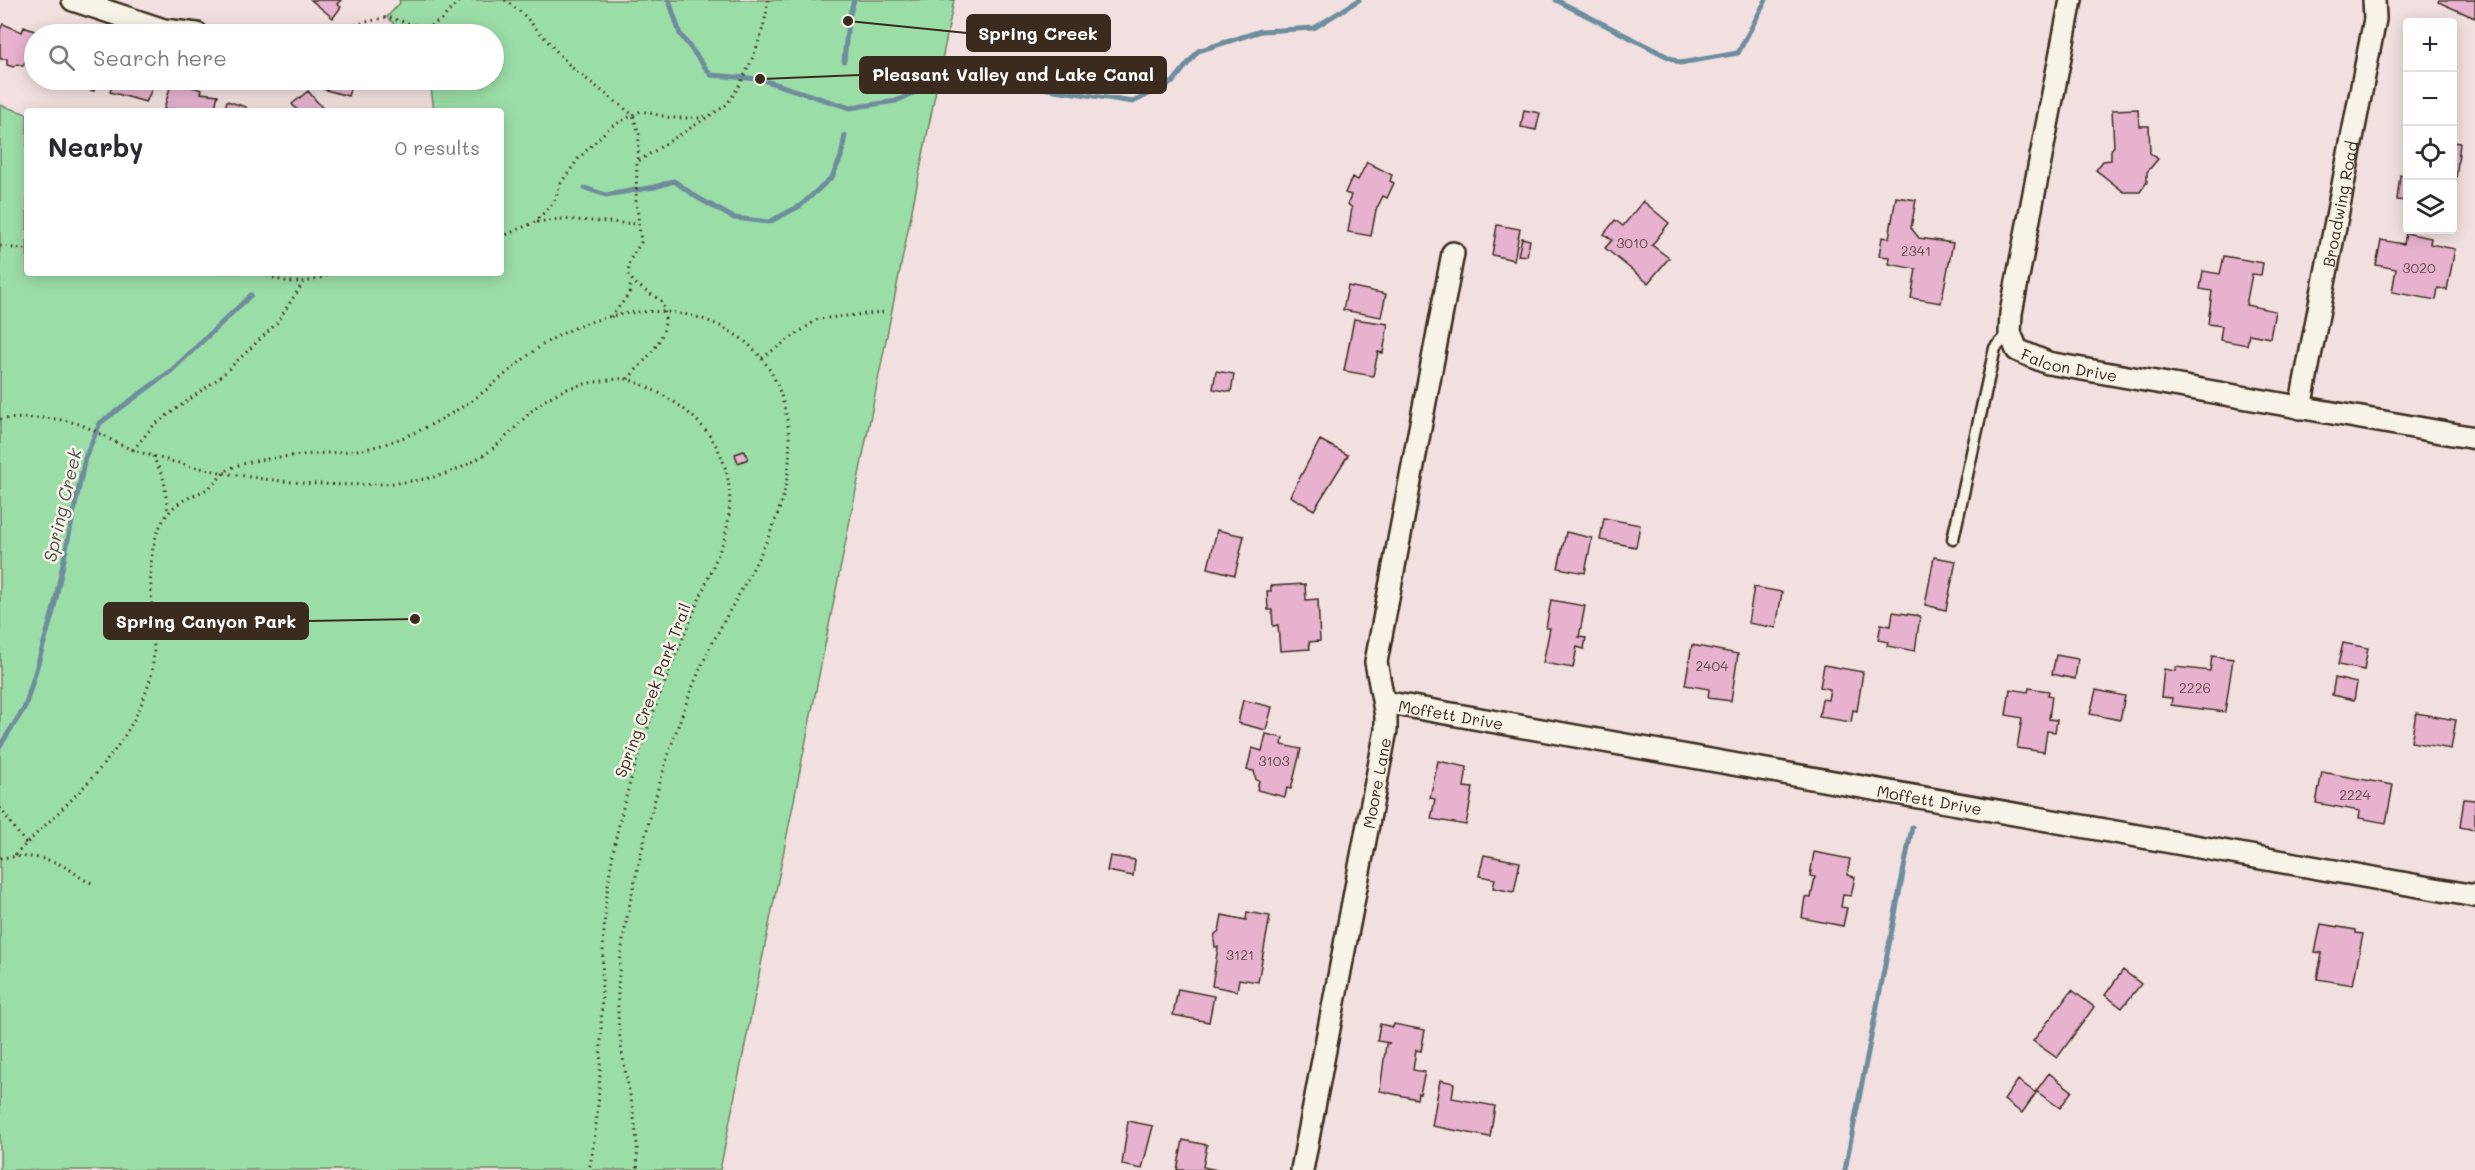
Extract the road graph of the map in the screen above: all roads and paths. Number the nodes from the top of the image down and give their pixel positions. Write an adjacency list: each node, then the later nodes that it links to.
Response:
1 (73, 0): 7 (street)
2 (460, 0): 10 (path)
3 (505, 0): 12 (path)
4 (768, 0): 11 (path)
5 (2071, 0): 27 (street, Falcon Drive)
6 (2374, 0): 30 (street, Broadwing Road)
7 (146, 24)
8 (358, 24): 9 (path)
9 (410, 24)
10 (434, 24)
11 (725, 106): 12 (path); 13 (path)
12 (633, 115): 13 (path); 14 (path)
13 (638, 162): 15 (path)
14 (535, 222): 15 (path); 16 (path)
15 (639, 224): 22 (path)
16 (504, 236)
17 (0, 246): 18 (path)
18 (24, 250)
19 (1453, 253): 38 (street, Moore Lane)
20 (269, 276): 23 (path)
21 (325, 276): 23 (path)
22 (631, 280): 24 (path); 26 (path)
23 (303, 283): 33 (path)
24 (663, 311): 26 (path); 28 (path); 29 (path)
25 (885, 312): 28 (path)
26 (611, 317): 35 (path)
27 (2010, 333): 30 (street, Falcon Drive); 37 (lane)
28 (762, 358): 46 (path)
29 (628, 379): 35 (path); 45 (path, Spring Creek Park Trail)
30 (2300, 408): 32 (street, Falcon Drive)
31 (0, 419): 33 (path)
32 (2475, 438)
33 (133, 450): 34 (path)
34 (153, 456): 35 (path); 36 (path)
35 (225, 471): 36 (path)
36 (168, 515): 40 (path)
37 (1953, 538)
38 (1384, 702): 44 (street, Moffett Drive); 47 (street, Moore Lane)
39 (0, 808): 40 (path)
40 (27, 844): 41 (path)
41 (15, 855): 42 (path); 43 (path)
42 (0, 858)
43 (92, 883)
44 (2475, 896)
45 (589, 1170)
46 (637, 1170)
47 (1302, 1170)

